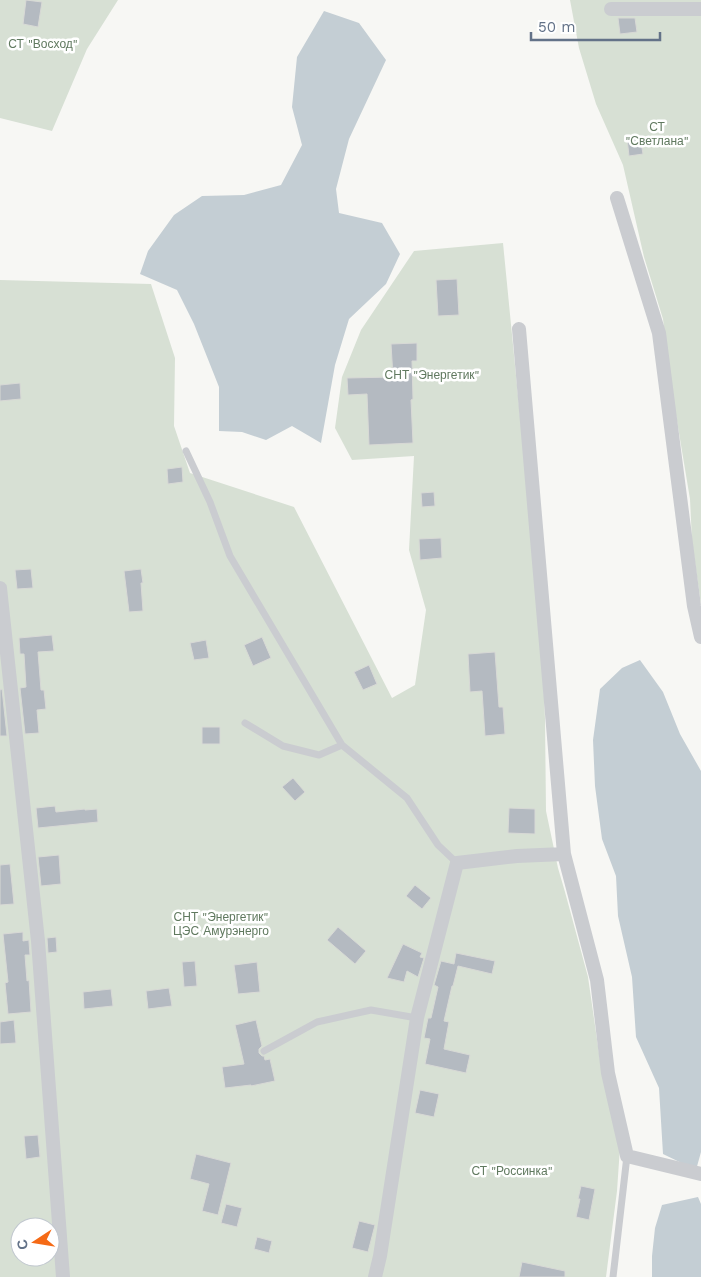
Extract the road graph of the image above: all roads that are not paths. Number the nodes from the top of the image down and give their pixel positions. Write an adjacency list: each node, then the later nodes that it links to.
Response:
1 (612, 8): 2 (street)
2 (701, 9)
3 (616, 198): 7 (street)
4 (519, 329): 10 (street)
5 (186, 452): 9 (lane)
6 (0, 588): 16 (street)
7 (701, 637)
8 (245, 723): 9 (lane)
9 (342, 745): 11 (lane)
10 (564, 854): 11 (street); 14 (street)
11 (457, 863): 12 (street)
12 (417, 1018): 13 (lane); 17 (street)
13 (264, 1051)
14 (627, 1156): 15 (street); 18 (lane)
15 (701, 1174)
16 (62, 1277)
17 (375, 1277)
18 (613, 1277)

